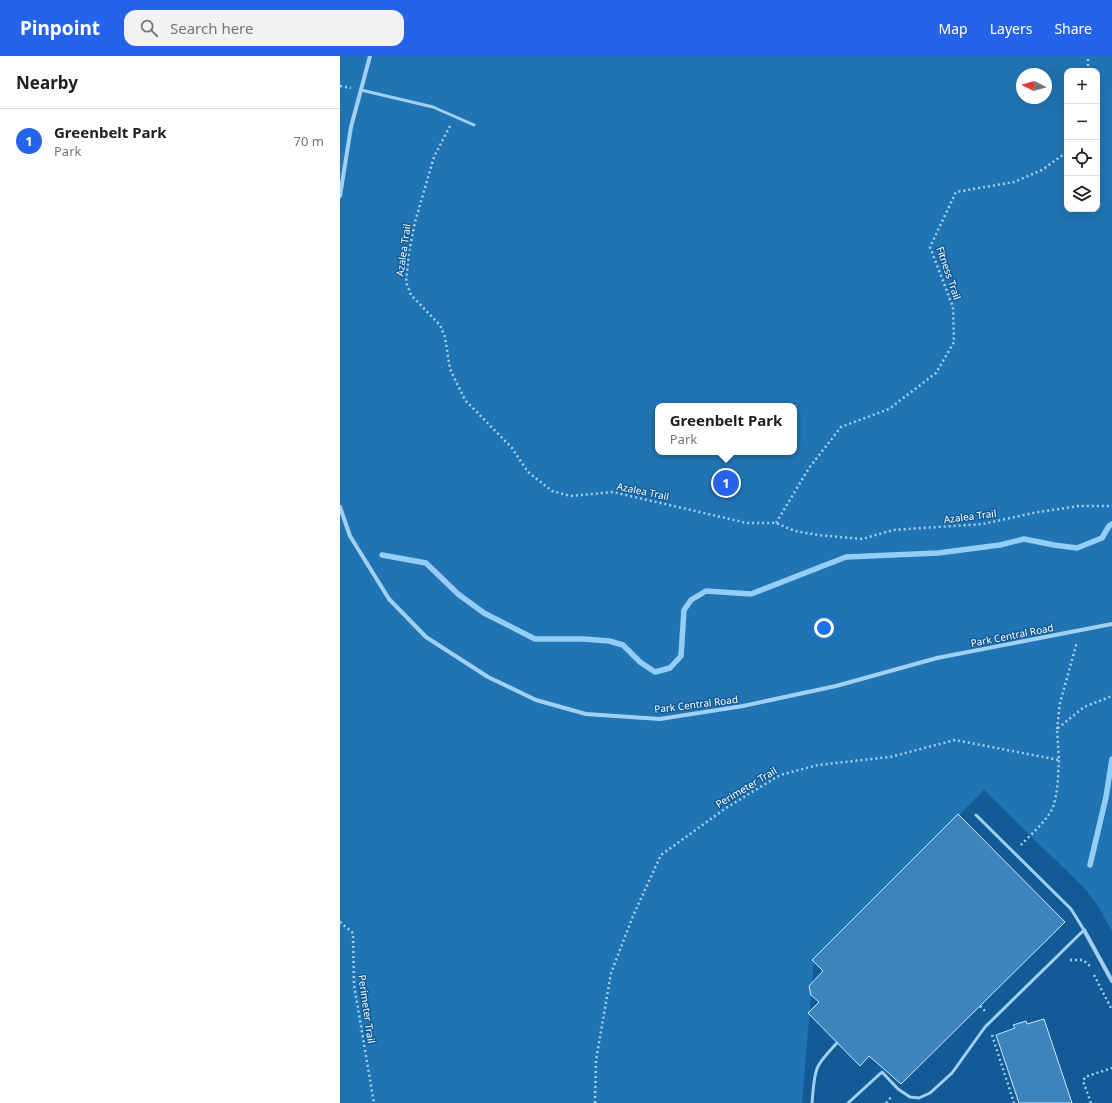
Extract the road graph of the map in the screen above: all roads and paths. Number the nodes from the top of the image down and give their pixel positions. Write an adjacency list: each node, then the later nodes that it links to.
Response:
1 (370, 56): 4 (street)
2 (1088, 56): 3 (path)
3 (1088, 68)
4 (361, 90): 5 (lane); 8 (street)
5 (456, 117): 6 (lane); 11 (path, Azalea Trail)
6 (474, 125)
7 (1064, 154): 11 (path, Fitness Trail)
8 (340, 196)
9 (1112, 506): 11 (path, Azalea Trail)
10 (340, 507): 13 (street, Park Central Road)
11 (776, 524)
12 (1112, 624): 13 (street, Park Central Road)
13 (1078, 630): 15 (path)
14 (1112, 696): 15 (path)
15 (1057, 729): 16 (path)
16 (1058, 760): 18 (path); 28 (path, Perimeter Trail)
17 (976, 815): 18 (lane)
18 (1014, 852): 20 (lane)
19 (340, 922): 27 (path, Perimeter Trail)
20 (1084, 930): 22 (street); 30 (lane)
21 (1066, 961): 23 (path)
22 (1112, 981)
23 (1112, 1010)
24 (996, 1031): 31 (path)
25 (837, 1042): 29 (lane)
26 (1112, 1068): 32 (path)
27 (374, 1103)
28 (595, 1103)
29 (812, 1103)
30 (848, 1103)
31 (1014, 1103)
32 (1091, 1103)

